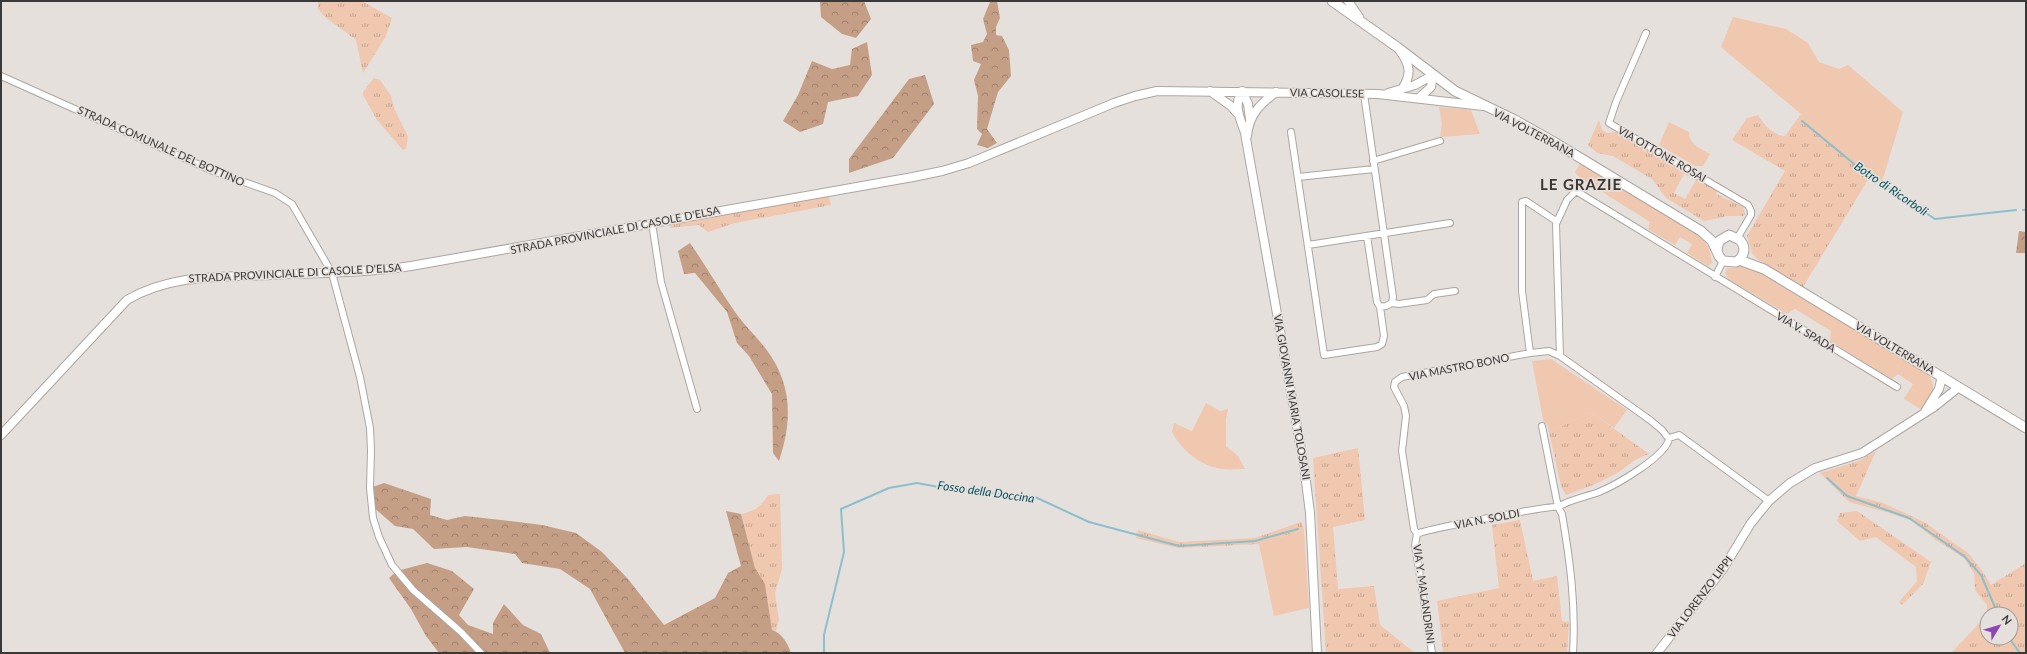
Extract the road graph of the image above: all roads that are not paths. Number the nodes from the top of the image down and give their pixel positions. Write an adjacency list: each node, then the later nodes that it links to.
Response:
1 (1332, 1): 3 (main road, VIA VOLTERRANA)
2 (1348, 1): 3 (main road)
3 (1372, 29): 5 (main road, VIA VOLTERRANA)
4 (1646, 33): 30 (street, VIA OTTONE ROSAI)
5 (1397, 47): 6 (main road, VIA VOLTERRANA); 8 (main road)
6 (1433, 75): 8 (main road, VIA CASOLESE); 14 (main road); 15 (main road, VIA VOLTERRANA)
7 (1, 76): 38 (street, STRADA COMUNALE DEL BOTTINO)
8 (1402, 89): 13 (main road, VIA CASOLESE)
9 (1210, 91): 10 (main road, STRADA PROVINCIALE DI CASOLE D'ELSA); 16 (main road, VIA GIOVANNI MARIA TOLOSANI); 25 (main road, STRADA PROVINCIALE DI CASOLE D'ELSA)
10 (1242, 91): 11 (main road, STRADA PROVINCIALE DI CASOLE D'ELSA); 16 (main road, VIA GIOVANNI MARIA TOLOSANI); 17 (main road, VIA GIOVANNI MARIA TOLOSANI)
11 (1276, 92): 12 (main road, VIA CASOLESE); 17 (main road)
12 (1364, 94): 13 (main road, VIA CASOLESE); 21 (street)
13 (1378, 94): 14 (main road, VIA CASOLESE)
14 (1420, 98): 15 (main road, VIA CASOLESE)
15 (1483, 106): 27 (main road, VIA VOLTERRANA)
16 (1238, 115): 20 (main road, VIA GIOVANNI MARIA TOLOSANI)
17 (1250, 119): 20 (main road, VIA GIOVANNI MARIA TOLOSANI)
18 (1291, 132): 23 (street)
19 (1440, 141): 21 (street)
20 (1247, 144): 58 (main road, VIA GIOVANNI MARIA TOLOSANI)
21 (1373, 161): 22 (street)
22 (1374, 169): 23 (street); 28 (street)
23 (1298, 177): 32 (street)
24 (1556, 221): 39 (street, VIA V. SPADA); 43 (street); 44 (street)
25 (652, 223): 38 (main road, STRADA PROVINCIALE DI CASOLE D'ELSA); 48 (street)
26 (1450, 223): 28 (street)
27 (1701, 231): 31 (main road, VIA VOLTERRANA); 34 (main road, VIA VOLTERRANA)
28 (1384, 233): 29 (street); 41 (street)
29 (1367, 236): 32 (street); 42 (street)
30 (1738, 237): 31 (main road, VIA VOLTERRANA); 33 (main road, VIA VOLTERRANA)
31 (1722, 238): 34 (main road)
32 (1308, 245): 42 (street)
33 (1744, 249): 35 (main road); 37 (main road, VIA VOLTERRANA)
34 (1717, 250): 36 (main road, VIA VOLTERRANA)
35 (1739, 260): 36 (main road, VIA VOLTERRANA); 37 (main road, VIA VOLTERRANA)
36 (1723, 261): 39 (street)
37 (1764, 269): 45 (main road, VIA VOLTERRANA)
38 (332, 273): 52 (main road, STRADA PROVINCIALE DI CASOLE D'ELSA); 57 (street, STRADA COMUNALE DEL BOTTINO)
39 (1715, 277): 46 (street, VIA V. SPADA)
40 (1455, 291): 41 (street)
41 (1392, 303): 42 (street)
42 (1380, 307)
43 (1530, 353): 44 (street, VIA MASTRO BONO); 56 (street, VIA MASTRO BONO)
44 (1560, 356): 53 (street)
45 (1942, 376): 47 (main road, VIA VOLTERRANA); 49 (main road, VIA LORENZO LIPPI)
46 (1897, 387)
47 (1959, 387): 49 (main road, VIA LORENZO LIPPI); 51 (main road, VIA VOLTERRANA)
48 (697, 410)
49 (1925, 412): 54 (main road, VIA LORENZO LIPPI)
50 (1542, 426): 55 (street)
51 (2026, 428)
52 (1, 434)
53 (1669, 438): 54 (street); 55 (street, VIA N. SOLDI)
54 (1769, 502): 61 (main road, VIA LORENZO LIPPI)
55 (1558, 507): 56 (street, VIA N. SOLDI); 60 (street)
56 (1416, 534): 59 (street, VIA Y. MALANDRINI)
57 (481, 653)
58 (1317, 653)
59 (1432, 653)
60 (1573, 653)
61 (1657, 653)

